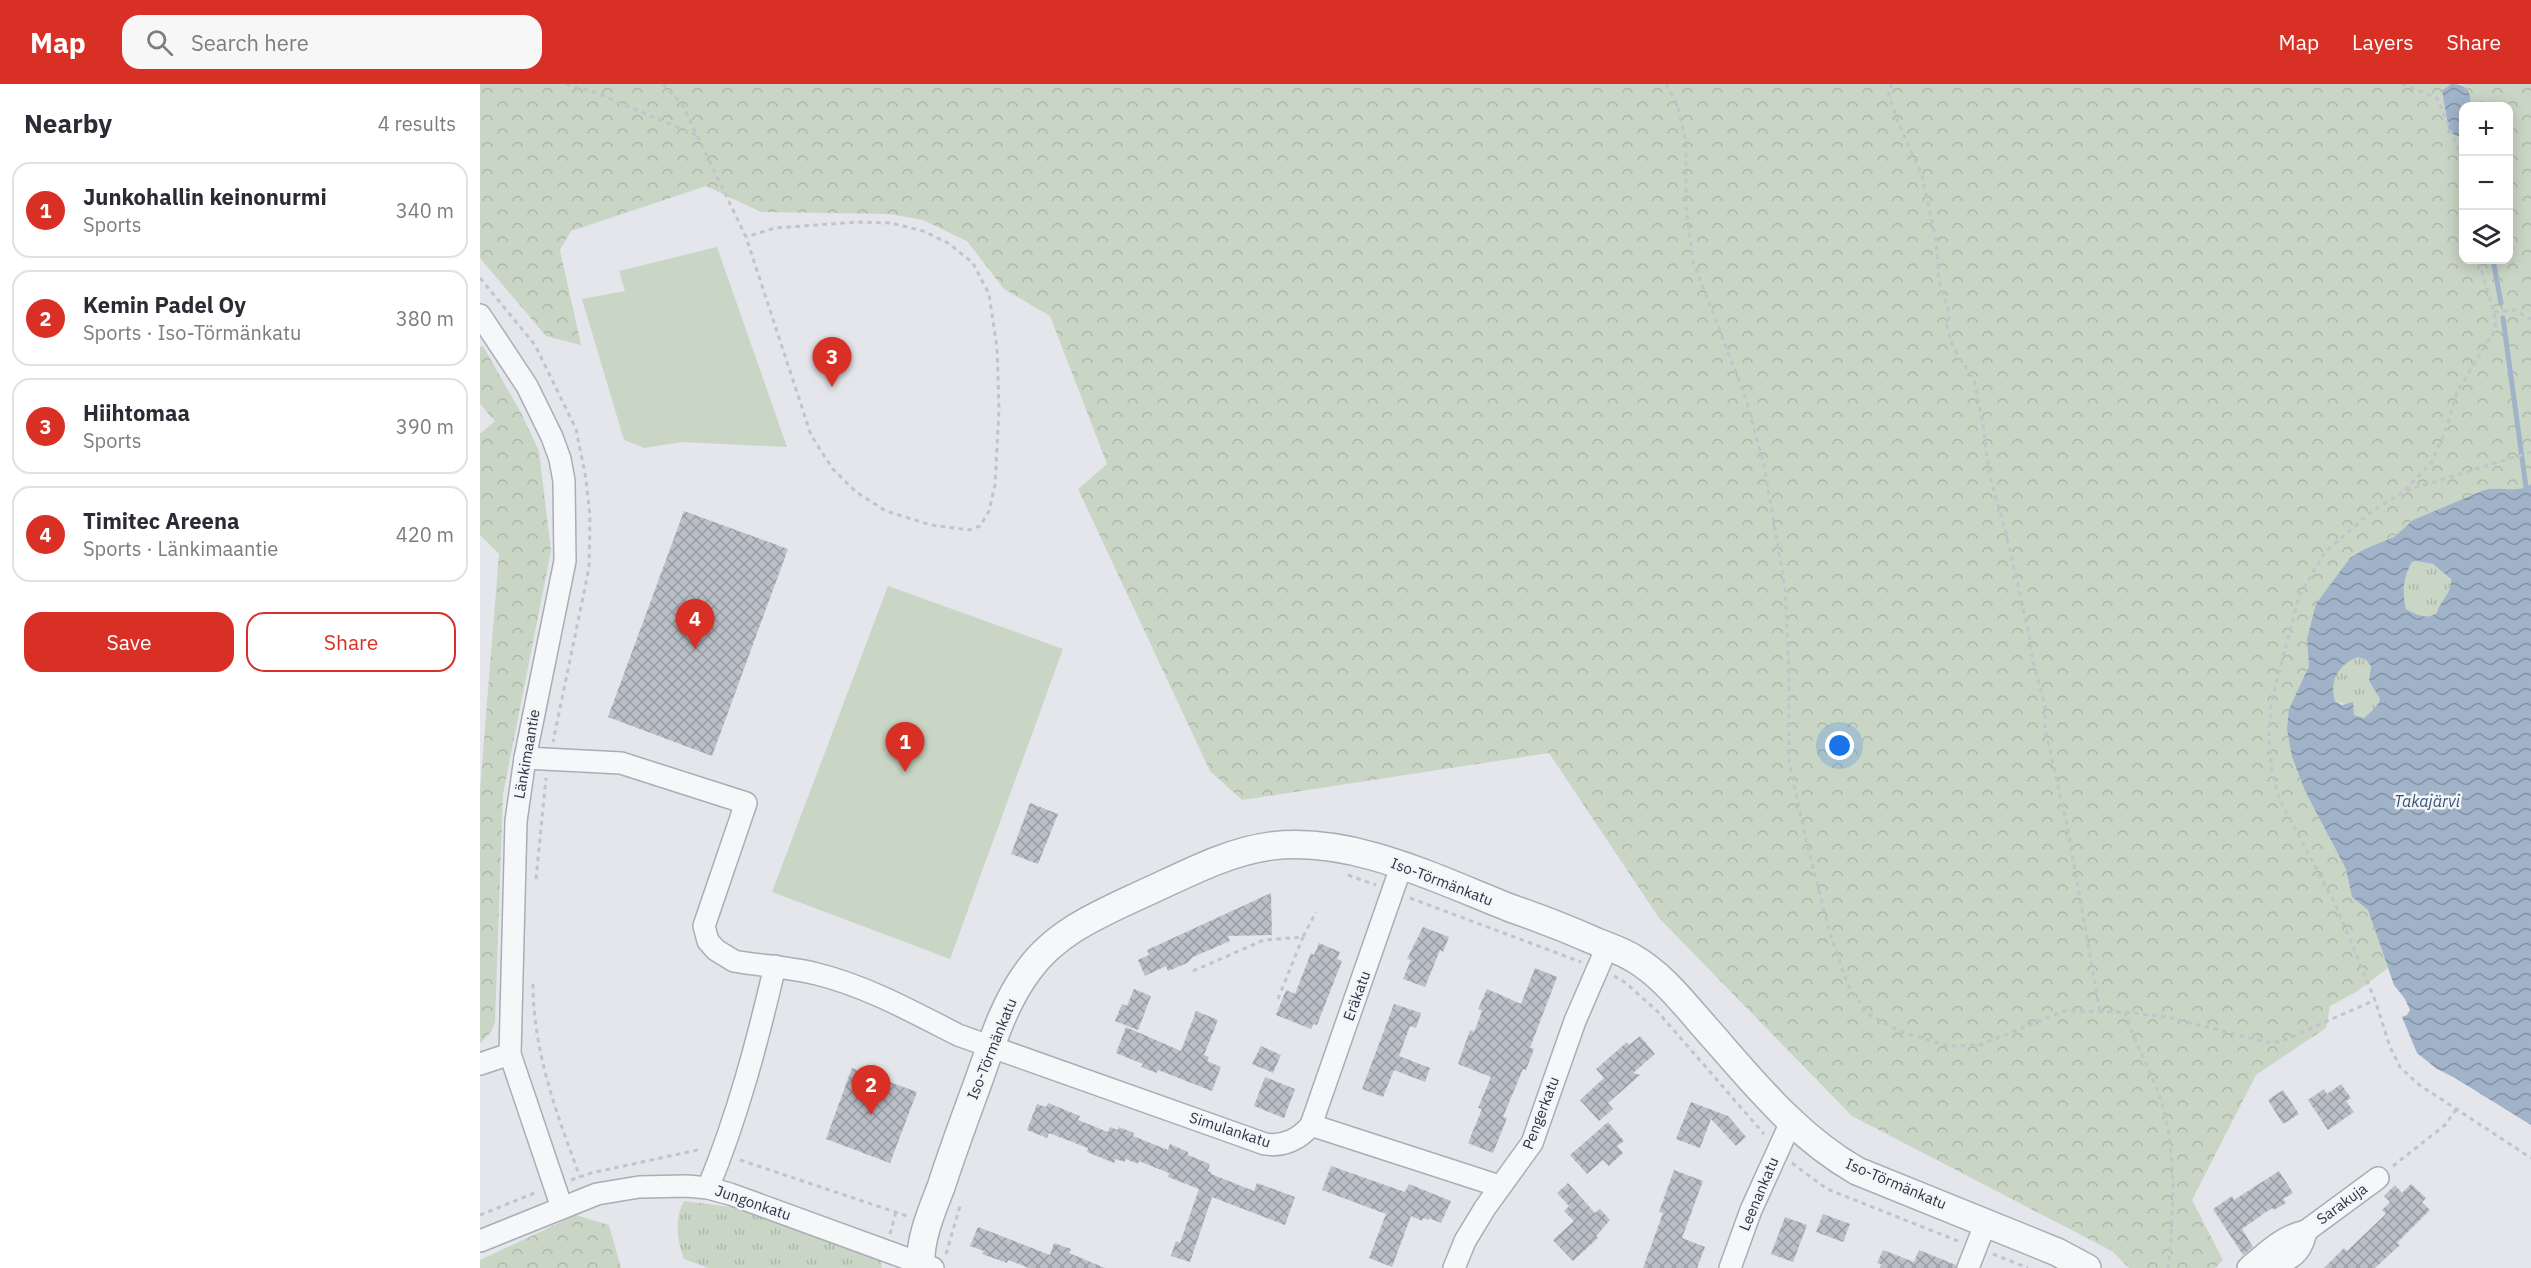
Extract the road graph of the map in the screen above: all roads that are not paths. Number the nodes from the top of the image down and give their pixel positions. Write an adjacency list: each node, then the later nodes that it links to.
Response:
1 (480, 315): 2 (street, Länkimaantie)
2 (525, 758): 5 (street, Simulankatu); 7 (street, Länkimaantie)
3 (1397, 879): 4 (street, Iso-Törmänkatu); 6 (street, Iso-Törmänkatu); 10 (street, Eräkatu)
4 (1603, 958): 9 (street, Iso-Törmänkatu); 12 (street, Pengerkatu)
5 (775, 966): 6 (street, Simulankatu); 13 (street)
6 (991, 1048): 10 (street, Simulankatu); 17 (street, Iso-Törmänkatu)
7 (510, 1054): 8 (street); 14 (street, Länkimaantie)
8 (480, 1064)
9 (1791, 1122): 15 (street, Iso-Törmänkatu); 20 (street, Leenankatu)
10 (1311, 1125): 12 (street)
11 (2378, 1178): 18 (street, Sarakuja)
12 (1499, 1186): 19 (street, Pengerkatu)
13 (708, 1188): 14 (street, Jungonkatu); 17 (street, Jungonkatu)
14 (562, 1208): 16 (street, Jungonkatu)
15 (1986, 1222): 21 (street); 22 (street, Iso-Törmänkatu)
16 (480, 1241)
17 (930, 1265)
18 (2249, 1266)
19 (1454, 1268)
20 (1730, 1268)
21 (1968, 1268)
22 (2087, 1268)

